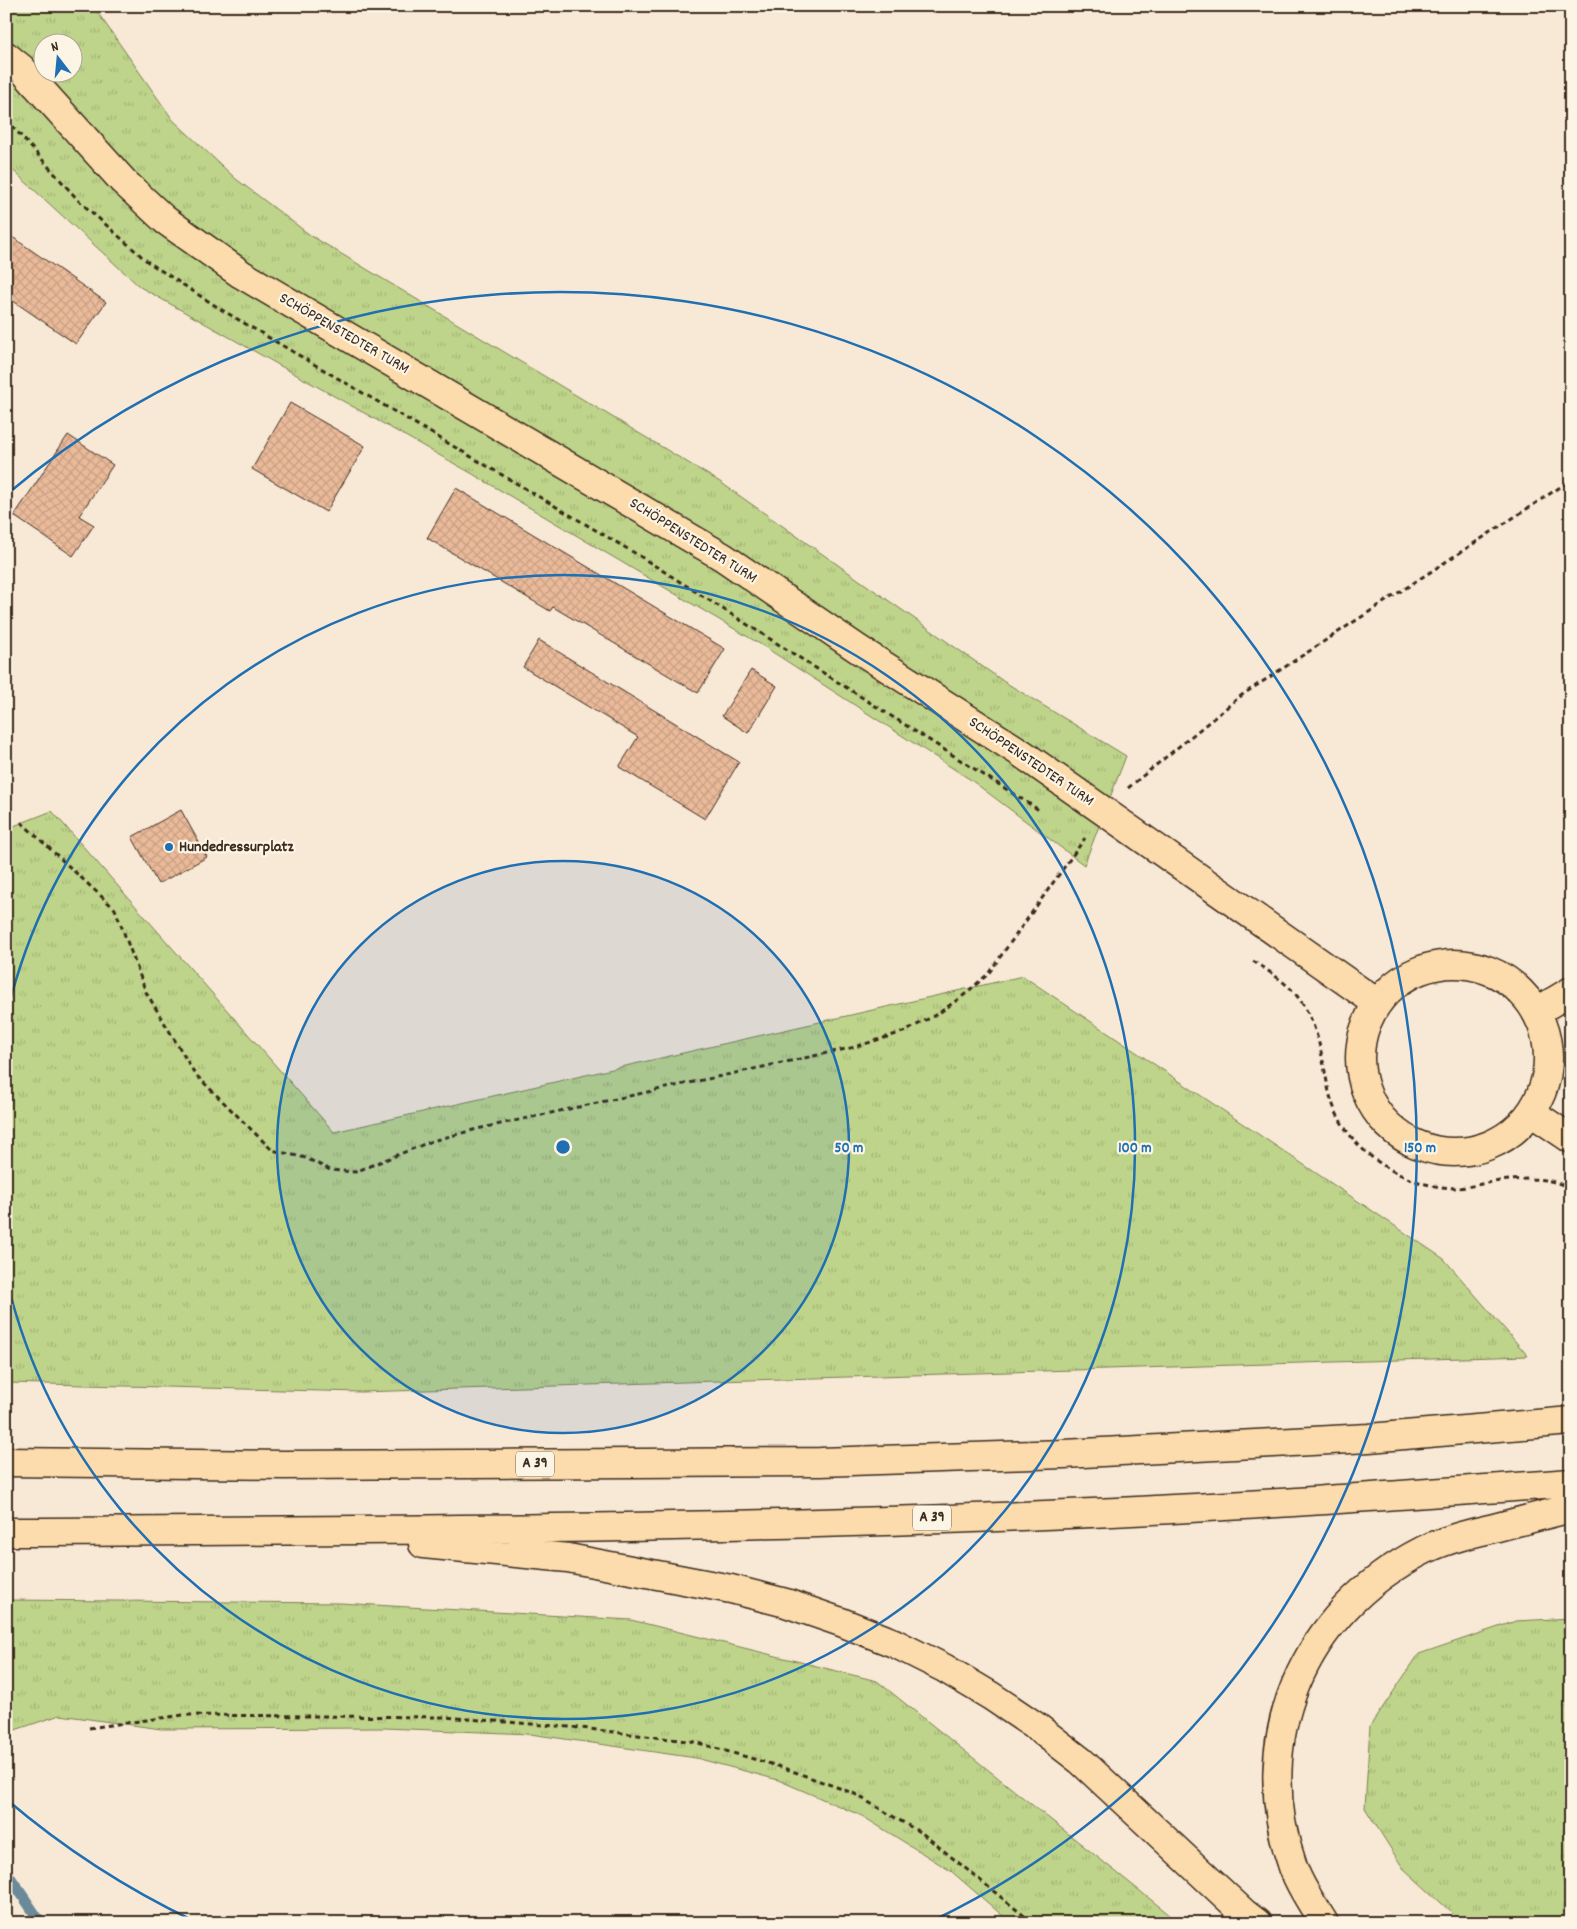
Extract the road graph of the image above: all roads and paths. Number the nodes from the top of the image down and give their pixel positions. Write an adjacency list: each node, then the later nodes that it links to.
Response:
1 (6, 42): 2 (main road, SCHÖPPENSTEDTER TURM)
2 (14, 62): 5 (main road, SCHÖPPENSTEDTER TURM)
3 (6, 119): 6 (path)
4 (1571, 480): 5 (path)
5 (1104, 811): 8 (path); 12 (main road, SCHÖPPENSTEDTER TURM)
6 (1043, 813)
7 (21, 822): 8 (path)
8 (1084, 839): 9 (path)
9 (1092, 845)
10 (1245, 955): 16 (path)
11 (1571, 991): 13 (main road)
12 (1377, 1003): 13 (main road); 14 (main road)
13 (1536, 1012): 14 (main road)
14 (1531, 1112): 15 (main road)
15 (1571, 1139)
16 (1571, 1189)
17 (1571, 1420): 18 (main road, A 39)
18 (6, 1462)
19 (1571, 1483): 21 (main road, A 39)
20 (1571, 1508): 26 (main road)
21 (293, 1531): 22 (main road, A 39); 25 (main road)
22 (6, 1532)
23 (89, 1728): 24 (path)
24 (1033, 1923)
25 (1257, 1923)
26 (1324, 1923)

